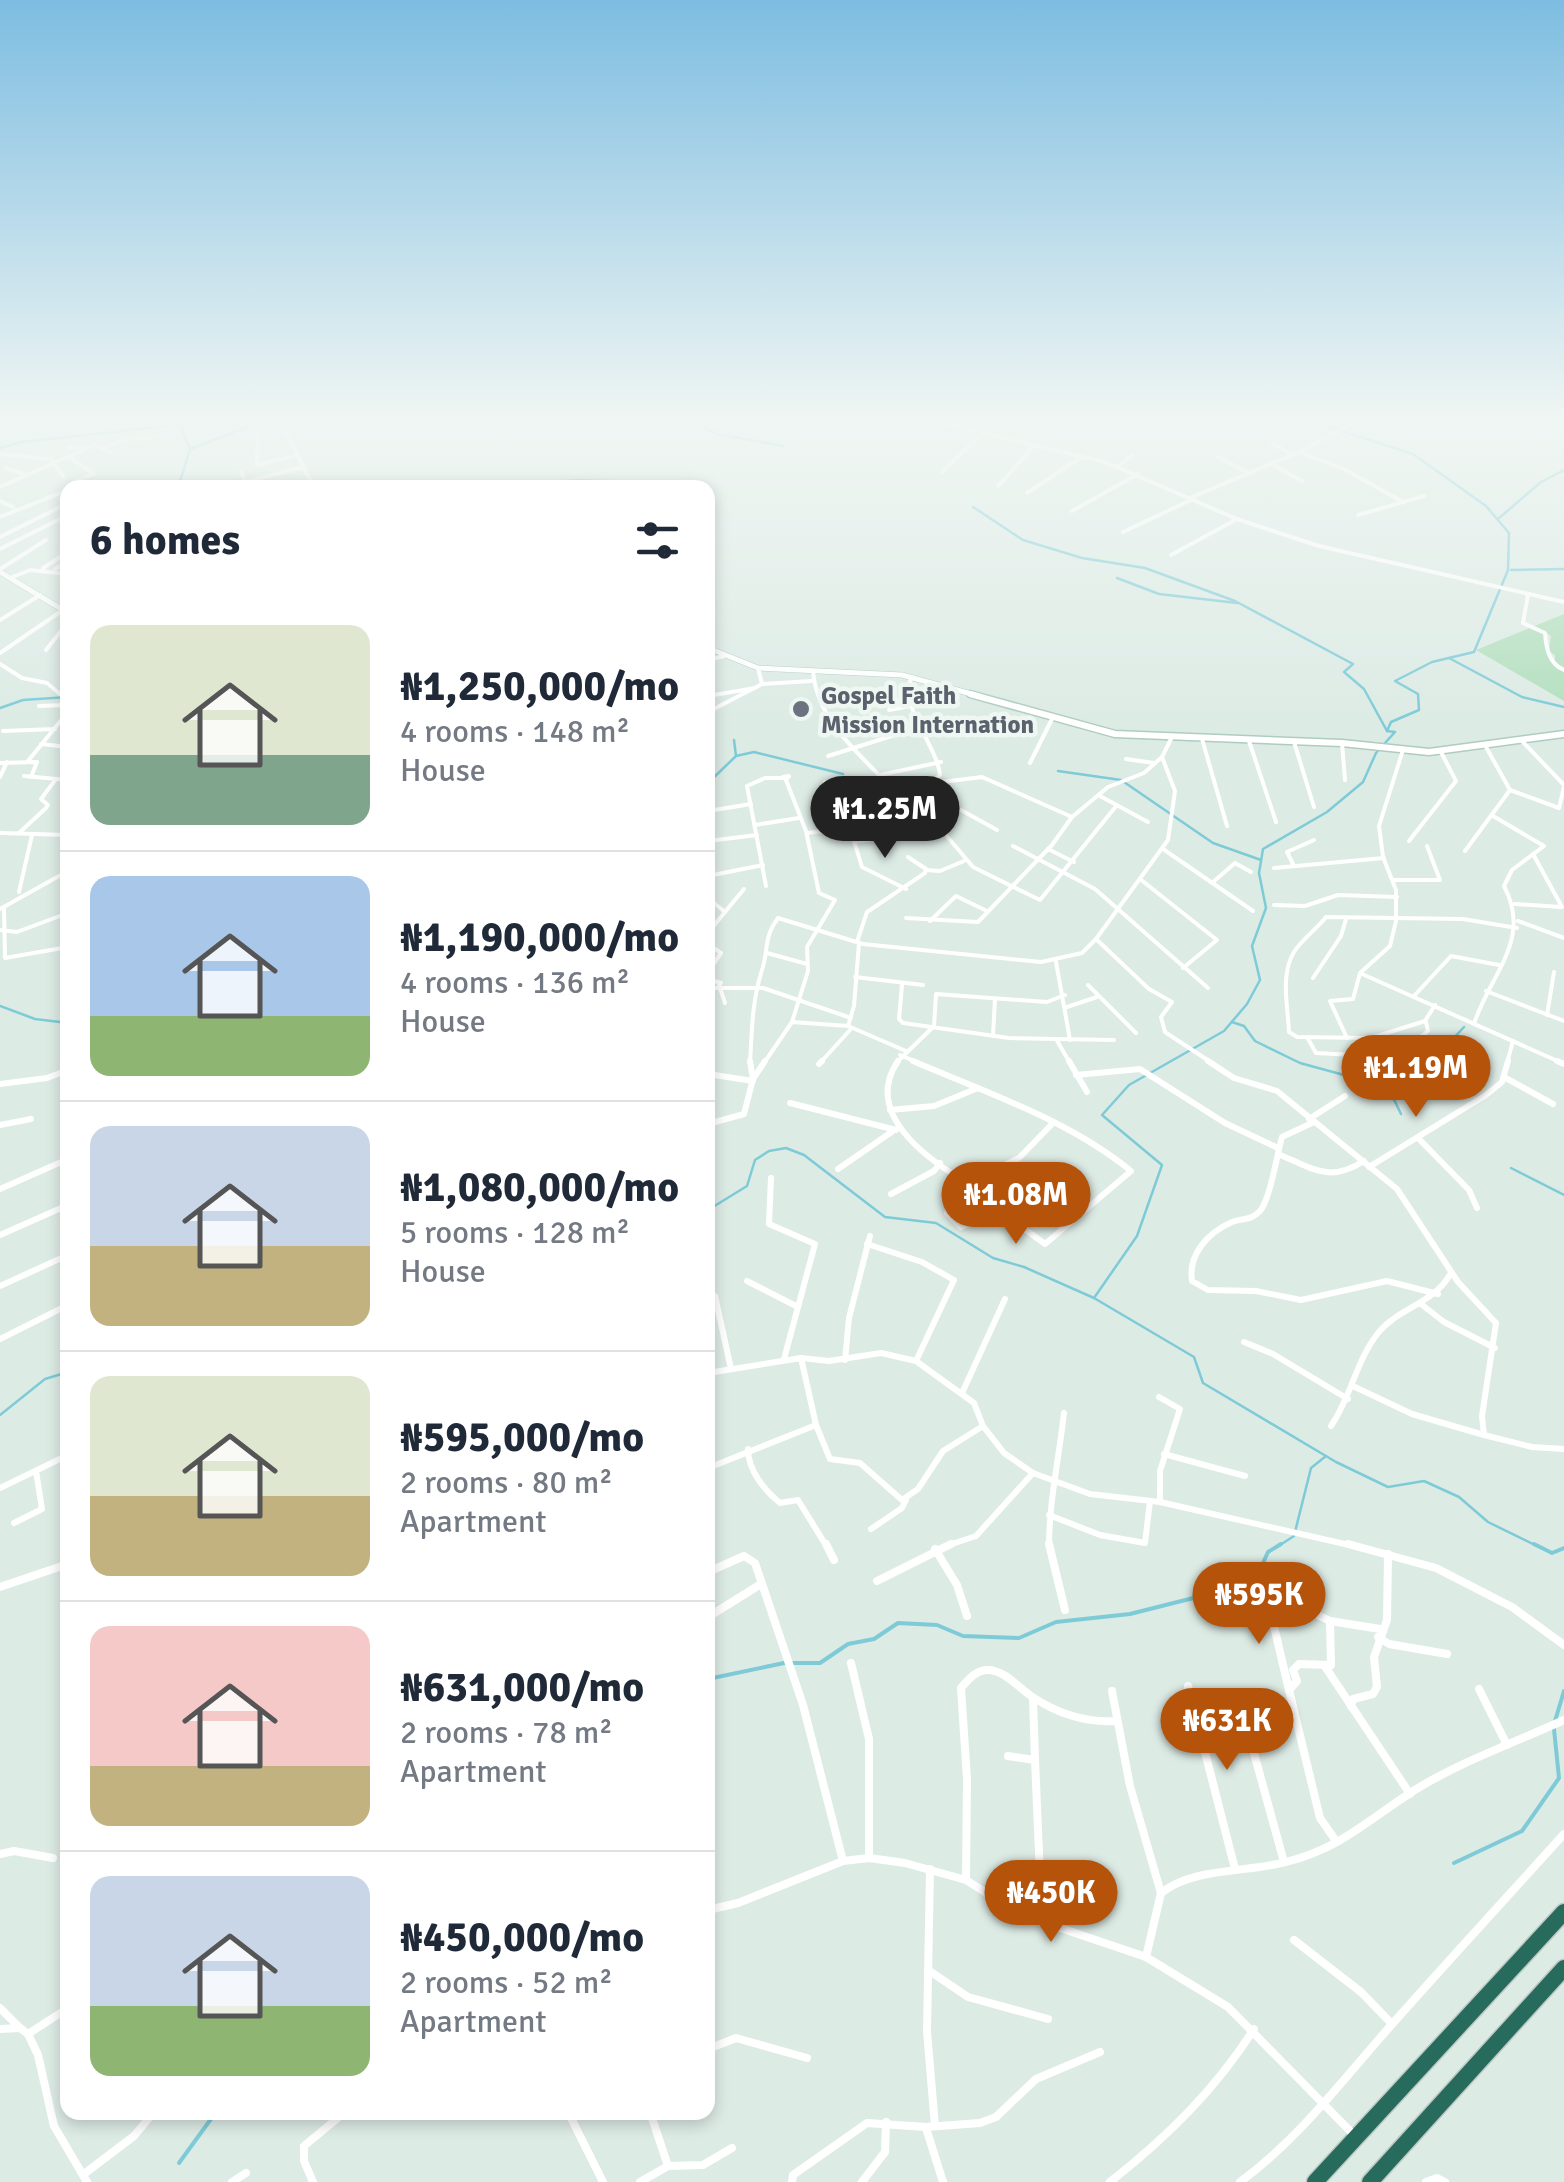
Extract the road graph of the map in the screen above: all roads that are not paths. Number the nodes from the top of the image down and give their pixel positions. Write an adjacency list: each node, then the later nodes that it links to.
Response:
1 (41, 519): 6 (street)
2 (1150, 519): 5 (street)
3 (1238, 519): 9 (street); 18 (street)
4 (60, 520): 8 (street)
5 (1123, 532)
6 (0, 537)
7 (46, 540): 12 (street)
8 (0, 549)
9 (1170, 555)
10 (60, 557): 13 (street)
11 (60, 566): 14 (street)
12 (0, 570): 16 (main road)
13 (41, 570): 14 (street); 16 (street)
14 (52, 571): 15 (street)
15 (60, 572)
16 (10, 578): 17 (main road)
17 (40, 595): 20 (main road); 22 (street)
18 (1528, 595): 19 (street); 31 (street)
19 (1564, 602)
20 (60, 606)
21 (60, 612): 26 (street)
22 (0, 620)
23 (60, 632): 24 (street)
24 (46, 650)
25 (715, 652): 27 (main road)
26 (0, 654)
27 (724, 656): 28 (street); 30 (main road)
28 (715, 658)
29 (0, 664): 37 (street)
30 (758, 668): 32 (main road); 35 (street)
31 (1564, 670)
32 (813, 671): 33 (main road); 34 (street)
33 (912, 677): 41 (street); 45 (main road)
34 (812, 681): 35 (street); 62 (street)
35 (760, 686): 36 (street); 40 (street)
36 (715, 693)
37 (60, 694)
38 (715, 701): 40 (street)
39 (39, 706): 42 (street)
40 (720, 706): 43 (street)
41 (910, 706): 44 (street); 49 (street)
42 (60, 707)
43 (715, 708)
44 (890, 710)
45 (1053, 717): 52 (main road); 71 (street)
46 (7, 724): 50 (street)
47 (60, 724): 48 (street)
48 (55, 730): 50 (street); 58 (street)
49 (925, 732): 62 (street); 70 (street)
50 (1, 733)
51 (1560, 734): 54 (main road); 59 (street)
52 (1172, 737): 53 (main road); 66 (street)
53 (1202, 739): 55 (main road); 96 (street)
54 (1522, 741): 61 (main road); 80 (street)
55 (1249, 742): 56 (main road); 94 (street)
56 (1294, 742): 57 (main road); 86 (street)
57 (1342, 743): 63 (main road); 77 (street)
58 (41, 744): 60 (street); 68 (street)
59 (1564, 744)
60 (60, 747)
61 (1486, 747): 64 (main road); 81 (street)
62 (852, 750): 65 (street); 73 (street)
63 (1403, 750): 64 (main road); 118 (street)
64 (1441, 752): 109 (street)
65 (828, 756)
66 (1162, 757): 72 (street); 114 (street)
67 (1126, 759): 72 (street)
68 (28, 761): 69 (street); 75 (street)
69 (3, 762): 74 (street)
70 (941, 762): 73 (street); 79 (street)
71 (1030, 763)
72 (1154, 763): 83 (street)
73 (880, 775): 82 (street)
74 (0, 777)
75 (56, 779): 76 (street); 100 (street)
76 (60, 779)
77 (1345, 780)
78 (825, 782): 82 (street)
79 (932, 784): 88 (street); 91 (street)
80 (1564, 786): 81 (street)
81 (1510, 790): 90 (street)
82 (834, 791): 89 (street)
83 (1100, 796): 85 (street); 91 (street)
84 (751, 804): 87 (street); 92 (street); 95 (street)
85 (1116, 805): 93 (street); 121 (street)
86 (1314, 807)
87 (715, 809)
88 (942, 810): 98 (street); 99 (street)
89 (847, 811): 97 (street); 106 (street)
90 (1493, 816): 115 (street); 116 (street)
91 (1072, 817): 113 (street)
92 (800, 818): 95 (street); 102 (street)
93 (1148, 822)
94 (1276, 822)
95 (755, 825): 105 (street)
96 (1227, 826)
97 (850, 828): 102 (street); 110 (street)
98 (940, 828): 106 (street); 119 (street)
99 (997, 830)
100 (19, 832): 101 (street); 103 (street)
101 (0, 833)
102 (807, 833): 157 (street)
103 (32, 835): 104 (street); 138 (street)
104 (60, 835)
105 (757, 836): 107 (street); 122 (street)
106 (894, 836): 110 (street)
107 (715, 840)
108 (1314, 840): 123 (street)
109 (1409, 841)
110 (854, 842): 136 (street)
111 (1013, 846): 120 (street)
112 (1427, 846): 131 (street)
113 (1048, 849): 120 (street); 121 (street)
114 (1162, 849): 130 (street); 132 (street)
115 (1465, 851)
116 (1534, 854): 142 (street); 145 (street)
117 (908, 857): 125 (street)
118 (1384, 858): 123 (street); 131 (street)
119 (964, 860): 125 (street); 134 (street)
120 (1037, 860): 127 (street); 134 (street)
121 (1074, 862): 127 (street)
122 (763, 865): 128 (street); 133 (street)
123 (1294, 866): 124 (street)
124 (1274, 868)
125 (926, 870): 136 (street)
126 (1252, 872): 132 (street)
127 (1064, 874): 134 (street); 144 (street)
128 (715, 875)
129 (60, 876): 137 (street)
130 (1140, 879): 144 (street); 167 (street)
131 (1393, 880): 139 (street)
132 (1212, 883): 147 (street)
133 (766, 886)
134 (1012, 887): 148 (street)
135 (744, 888): 149 (street)
136 (906, 889): 161 (street)
137 (36, 890): 138 (street); 140 (street)
138 (19, 892): 140 (street)
139 (1397, 896): 143 (street); 154 (street)
140 (18, 901): 146 (street)
141 (715, 903): 149 (street)
142 (1515, 904): 145 (street); 156 (street)
143 (1274, 905)
144 (1118, 907): 160 (street); 167 (street)
145 (1563, 907)
146 (2, 908): 158 (street)
147 (1253, 910)
148 (988, 911): 153 (street); 153 (street)
149 (726, 912): 155 (street)
150 (60, 916): 158 (street)
151 (906, 918): 153 (street)
152 (1346, 919): 154 (street); 171 (street); 199 (street)
153 (930, 921)
154 (1396, 921): 156 (street); 169 (street)
155 (715, 924)
156 (1517, 925): 159 (street); 166 (street)
157 (817, 929): 161 (street); 163 (street); 165 (street)
158 (2, 931): 162 (street)
159 (1564, 938)
160 (1096, 939): 164 (street); 221 (street)
161 (858, 942): 164 (street); 170 (street)
162 (60, 949)
163 (765, 952): 165 (street); 177 (street)
164 (1056, 962): 181 (street)
165 (807, 964): 184 (street)
166 (1499, 965): 180 (street); 182 (street)
167 (1183, 968): 179 (street)
168 (1554, 972): 189 (street)
169 (1360, 973): 182 (street); 200 (street)
170 (855, 977): 174 (street); 190 (street)
171 (1313, 978)
172 (715, 980): 173 (street)
173 (722, 985): 176 (street); 177 (street); 186 (street)
174 (902, 985): 178 (street); 195 (street)
175 (1088, 985): 183 (street)
176 (715, 986)
177 (754, 986): 184 (street); 212 (street)
178 (924, 986)
179 (1208, 988)
180 (1486, 991): 189 (street); 194 (street)
181 (1065, 996): 185 (street); 188 (street)
182 (1414, 996): 187 (street)
183 (1097, 997): 188 (street); 197 (street)
184 (802, 998): 190 (street); 193 (street)
185 (995, 998): 195 (street); 198 (street)
186 (724, 1003)
187 (1435, 1005): 191 (street); 194 (street)
188 (1067, 1007): 202 (street)
189 (1547, 1014): 192 (street)
190 (851, 1018): 196 (street)
191 (1425, 1021): 199 (street); 200 (street)
192 (1564, 1021)
193 (792, 1022): 196 (street); 212 (street)
194 (1475, 1022): 204 (street)
195 (934, 1026): 198 (street); 205 (street)
196 (849, 1028): 205 (street); 206 (street)
197 (1136, 1033)
198 (993, 1036): 201 (street)
199 (1307, 1037): 200 (street)
200 (1346, 1038)
201 (1056, 1039): 202 (street); 210 (street)
202 (1070, 1040): 203 (street)
203 (1114, 1040)
204 (1513, 1041): 207 (street); 211 (street)
205 (903, 1053): 214 (street); 219 (street)
206 (819, 1064)
207 (1564, 1064)
208 (60, 1075): 213 (street)
209 (715, 1075): 212 (street)
210 (1076, 1075): 215 (street); 227 (street)
211 (1504, 1077): 218 (street); 226 (street)
212 (753, 1080): 222 (street)
213 (0, 1084)
214 (978, 1088): 219 (street); 223 (street)
215 (1087, 1092)
216 (1346, 1096): 221 (street)
217 (790, 1103): 225 (street)
218 (1553, 1104)
219 (889, 1110): 225 (street)
220 (31, 1119): 224 (street)
221 (1311, 1120): 227 (street); 230 (street)
222 (715, 1122)
223 (1053, 1123): 233 (street); 233 (street)
224 (0, 1125)
225 (897, 1129): 229 (street); 231 (street)
226 (1419, 1139): 230 (street); 236 (street)
227 (1279, 1152): 230 (street); 245 (street)
228 (60, 1162): 234 (street)
229 (940, 1163): 233 (street); 235 (street)
230 (1366, 1164): 242 (street)
231 (838, 1169)
232 (770, 1178): 249 (street)
233 (967, 1183)
234 (0, 1188)
235 (891, 1194)
236 (1477, 1208)
237 (60, 1209): 238 (street)
238 (0, 1235)
239 (870, 1236): 240 (street)
240 (868, 1244): 256 (street); 257 (street)
241 (60, 1259): 244 (street)
242 (1451, 1273): 245 (street); 253 (street)
243 (748, 1281): 249 (street)
244 (0, 1286)
245 (1438, 1294): 248 (street)
246 (715, 1295): 258 (street)
247 (1005, 1299): 261 (street)
248 (1421, 1304): 253 (street); 260 (street)
249 (798, 1307): 255 (street)
250 (60, 1309): 251 (street)
251 (0, 1339)
252 (1244, 1342): 263 (street)
253 (1495, 1348): 268 (street)
254 (801, 1358): 255 (street); 256 (street); 265 (street)
255 (784, 1359): 258 (street)
256 (845, 1360): 257 (street)
257 (916, 1361): 261 (street)
258 (731, 1369): 259 (street)
259 (715, 1372)
260 (1355, 1387): 263 (street); 268 (street)
261 (962, 1393): 266 (street)
262 (1159, 1397): 271 (street)
263 (1348, 1399): 267 (street)
264 (1064, 1413): 277 (street)
265 (816, 1425): 269 (street); 279 (street)
266 (983, 1426): 275 (street); 279 (street)
267 (1331, 1426)
268 (1484, 1435): 270 (street)
269 (748, 1449): 273 (street); 287 (street)
270 (1564, 1449)
271 (1164, 1454): 276 (street); 281 (street)
272 (60, 1460): 274 (street)
273 (715, 1465)
274 (36, 1470): 278 (street); 283 (street)
275 (1034, 1473): 277 (street); 285 (street)
276 (1245, 1476)
277 (1056, 1482): 280 (street); 282 (street)
278 (0, 1488)
279 (906, 1500): 284 (street)
280 (1150, 1501): 281 (street); 282 (street)
281 (1160, 1502): 286 (street)
282 (1049, 1515): 295 (street)
283 (14, 1522)
284 (871, 1529)
285 (936, 1549): 290 (street); 297 (street)
286 (1388, 1554): 299 (street); 300 (street)
287 (834, 1560)
288 (60, 1567): 292 (street)
289 (715, 1569): 291 (street)
290 (877, 1581)
291 (760, 1584): 296 (street); 322 (street)
292 (0, 1588)
293 (1267, 1597): 307 (street)
294 (1299, 1606): 298 (street)
295 (1065, 1610)
296 (715, 1613)
297 (967, 1616)
298 (1330, 1621): 299 (street); 303 (street)
299 (1379, 1633): 301 (street); 309 (street)
300 (1564, 1645)
301 (1447, 1654)
302 (851, 1663): 321 (street)
303 (1326, 1668): 307 (street); 309 (street)
304 (1188, 1686): 312 (street)
305 (1480, 1688): 313 (street)
306 (1112, 1690): 311 (street)
307 (1288, 1690): 318 (street)
308 (1034, 1698): 311 (street); 315 (street); 326 (street)
309 (1351, 1706): 316 (street)
310 (1564, 1720): 313 (street)
311 (1117, 1721): 327 (street)
312 (1197, 1724): 323 (street); 325 (street)
313 (1507, 1745): 316 (street)
314 (1008, 1756): 315 (street)
315 (1036, 1760): 330 (street)
316 (1410, 1794): 318 (street)
317 (1564, 1834): 338 (street)
318 (1336, 1841): 323 (street)
319 (0, 1854): 320 (street)
320 (52, 1858)
321 (869, 1858): 322 (street); 324 (street)
322 (843, 1861): 328 (street)
323 (1284, 1862): 325 (street)
324 (930, 1869): 326 (street); 333 (street)
325 (1235, 1869): 327 (street)
326 (966, 1880): 330 (street)
327 (1161, 1892): 332 (street)
328 (715, 1908)
329 (1564, 1912): 352 (highway)
330 (1042, 1923): 332 (street)
331 (1294, 1940): 338 (street)
332 (1146, 1956): 340 (street)
333 (928, 1969): 337 (street); 351 (street)
334 (1563, 1972): 367 (highway)
335 (0, 2008): 341 (street)
336 (60, 2012): 341 (street)
337 (1048, 2020)
338 (1392, 2024): 345 (street)
339 (0, 2029): 341 (street)
340 (1254, 2029): 345 (street); 364 (street)
341 (24, 2031): 356 (street)
342 (715, 2046): 344 (street)
343 (1100, 2052): 351 (street)
344 (808, 2058)
345 (1326, 2104): 352 (street); 365 (street)
346 (147, 2120): 356 (street)
347 (335, 2120): 358 (street)
348 (572, 2120): 359 (street)
349 (653, 2120): 354 (street)
350 (886, 2122): 351 (street); 361 (street); 362 (street)
351 (930, 2127): 363 (street)
352 (1356, 2138): 366 (highway)
353 (732, 2148): 354 (street)
354 (668, 2166): 360 (street)
355 (246, 2173): 357 (street)
356 (85, 2178)
357 (232, 2182)
358 (314, 2182)
359 (603, 2182)
360 (640, 2182)
361 (792, 2182)
362 (862, 2182)
363 (943, 2182)
364 (1110, 2182)
365 (1240, 2182)
366 (1315, 2182)
367 (1370, 2182)
368 (1426, 2182): 369 (street)
369 (1445, 2182)

